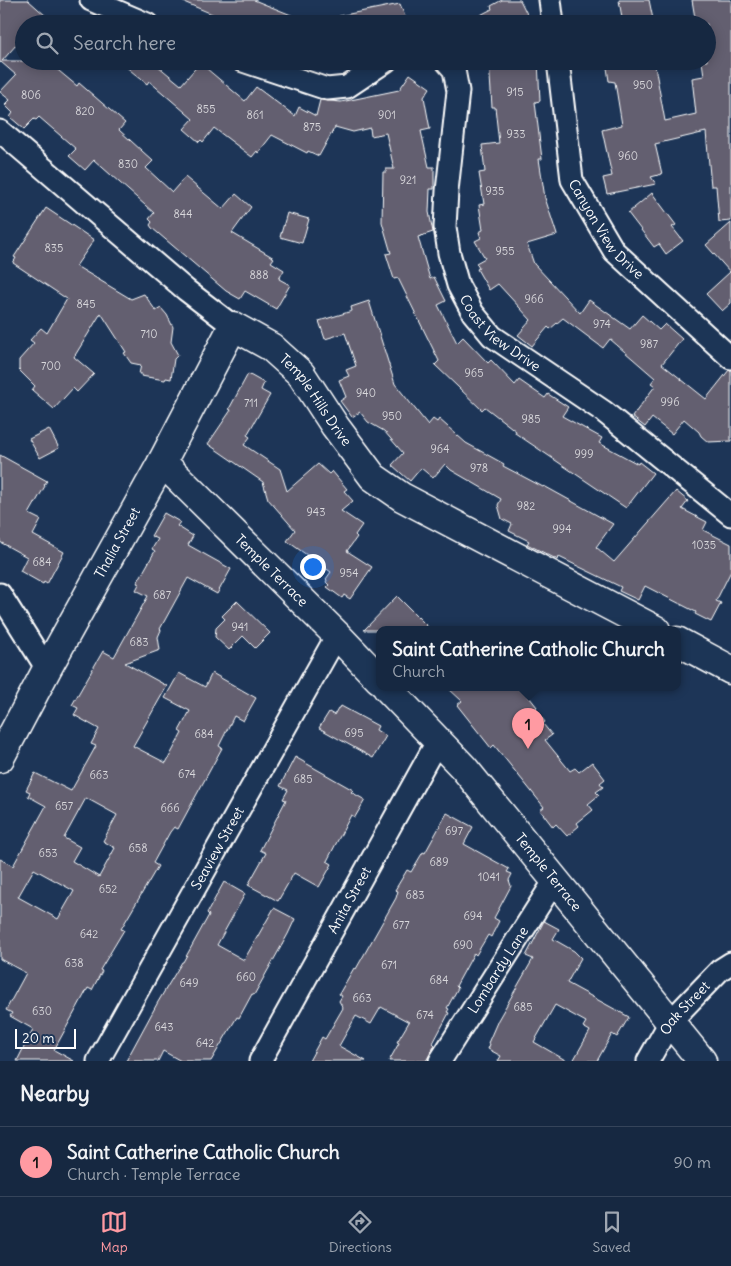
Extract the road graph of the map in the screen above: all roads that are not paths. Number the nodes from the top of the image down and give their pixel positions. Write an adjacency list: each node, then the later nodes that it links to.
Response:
1 (91, 0): 3 (street)
2 (550, 0): 4 (street)
3 (126, 15)
4 (552, 15)
5 (270, 70): 6 (street)
6 (372, 70)
7 (454, 70): 13 (street, Coast View Drive)
8 (559, 70): 11 (street, Canyon View Drive)
9 (0, 131): 10 (street, Temple Hills Drive)
10 (233, 326): 12 (street, Thalia Street); 15 (street, Temple Hills Drive)
11 (731, 358)
12 (162, 462): 16 (street, Temple Terrace); 18 (street, Thalia Street)
13 (731, 514)
14 (0, 594): 18 (street)
15 (648, 626)
16 (337, 636): 20 (street, Temple Terrace); 27 (street, Seaview Street)
17 (681, 643): 19 (street)
18 (47, 669): 23 (street, Thalia Street)
19 (731, 670)
20 (376, 676)
21 (391, 691): 22 (street, Temple Terrace)
22 (438, 740): 24 (street, Temple Terrace); 28 (street, Anita Street)
23 (0, 758)
24 (555, 880): 26 (street, Temple Terrace); 29 (street, Lombardy Lane)
25 (731, 963): 26 (street, Oak Street)
26 (670, 1022): 30 (street, Oak Street); 31 (street, Temple Terrace)
27 (98, 1061)
28 (260, 1061)
29 (440, 1061)
30 (648, 1061)
31 (702, 1061)

